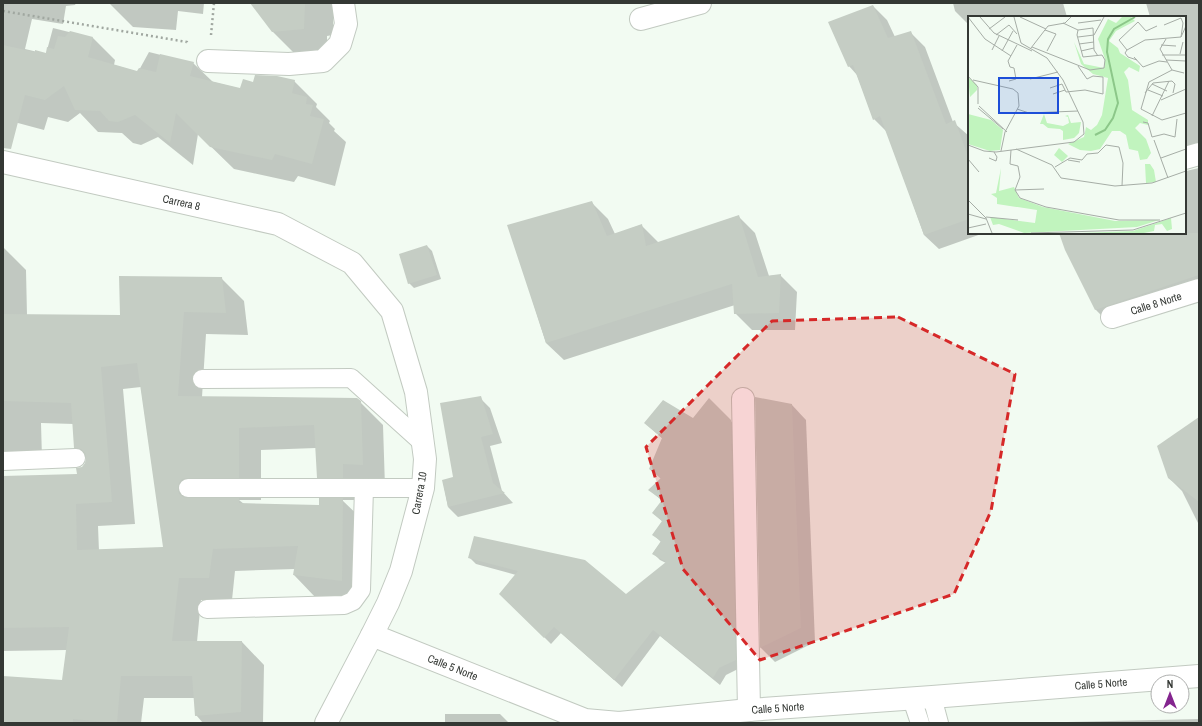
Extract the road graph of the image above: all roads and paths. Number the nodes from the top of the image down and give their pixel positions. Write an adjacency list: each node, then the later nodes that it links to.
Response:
1 (214, 3): 6 (path)
2 (343, 3): 6 (street)
3 (700, 3): 5 (street)
4 (3, 11): 6 (path)
5 (640, 19)
6 (208, 61)
7 (1199, 154): 8 (street)
8 (1186, 158)
9 (3, 162): 10 (street, Carrera 8)
10 (352, 263): 15 (street, Carrera 10)
11 (1199, 290): 12 (street, Calle 8 Norte)
12 (1112, 317)
13 (202, 379): 15 (lane)
14 (744, 399): 25 (street)
15 (423, 443): 20 (street, Carrera 10)
16 (76, 458): 17 (lane)
17 (3, 461)
18 (188, 488): 19 (lane)
19 (364, 488): 20 (lane); 21 (lane)
20 (423, 488): 22 (street, Carrera 10)
21 (208, 608)
22 (372, 635): 25 (street, Calle 5 Norte); 26 (street, Carrera 10)
23 (1199, 676): 24 (street, Calle 5 Norte)
24 (922, 698): 25 (street, Calle 5 Norte); 27 (lane); 28 (lane)
25 (749, 710)
26 (326, 723)
27 (920, 723)
28 (939, 723)

